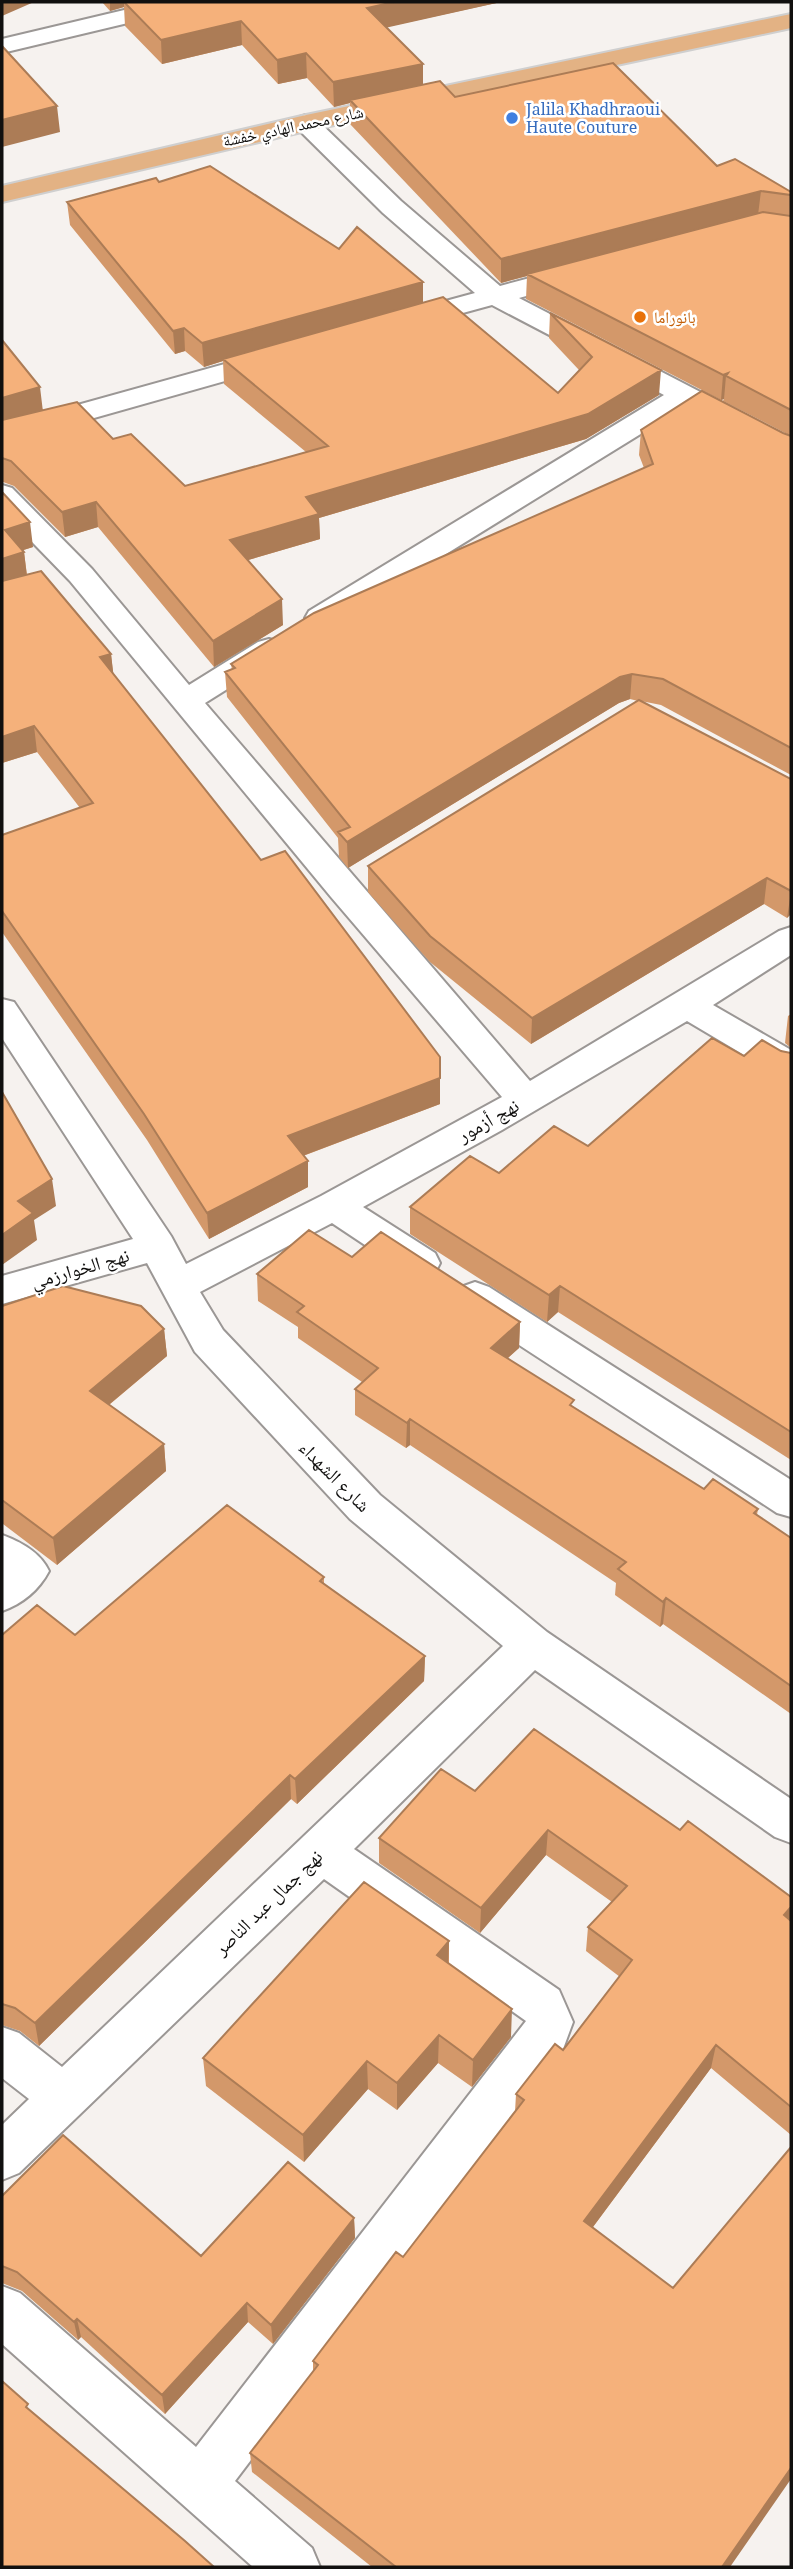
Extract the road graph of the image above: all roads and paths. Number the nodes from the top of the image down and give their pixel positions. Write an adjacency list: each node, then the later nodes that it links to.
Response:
1 (187, 2): 3 (street)
2 (791, 21): 4 (main road, شارع محمد الهادي خفشة)
3 (2, 46)
4 (306, 123): 5 (main road, شارع محمد الهادي خفشة); 7 (street)
5 (2, 194)
6 (600, 268): 7 (street)
7 (495, 296): 8 (street); 10 (street)
8 (375, 330)
9 (295, 352): 11 (street)
10 (685, 394): 12 (street); 14 (street)
11 (2, 435)
12 (791, 450)
13 (2, 494): 14 (street)
14 (187, 700): 19 (street)
15 (791, 939): 16 (street, نهج أزمور)
16 (688, 1006): 18 (street); 19 (street, نهج أزمور)
17 (2, 1011): 21 (street, شارع الشهداء)
18 (791, 1066)
19 (524, 1100): 20 (street, نهج أزمور)
20 (335, 1207): 22 (street, نهج أزمور); 24 (street)
21 (158, 1246): 22 (street, شارع الشهداء); 23 (street, نهج الخوارزمي)
22 (177, 1286): 27 (street, شارع الشهداء)
23 (2, 1290)
24 (791, 1501)
25 (2, 1552): 26 (street)
26 (2, 1594)
27 (532, 1645): 28 (street, شارع الشهداء); 29 (street, نهج جمال عبد الناصر)
28 (791, 1823)
29 (321, 1852): 31 (street, نهج جمال عبد الناصر); 34 (street)
30 (2, 2049): 31 (street)
31 (63, 2097): 32 (street, نهج جمال عبد الناصر)
32 (2, 2157)
33 (2, 2311): 34 (street)
34 (199, 2485): 35 (street)
35 (293, 2567)

